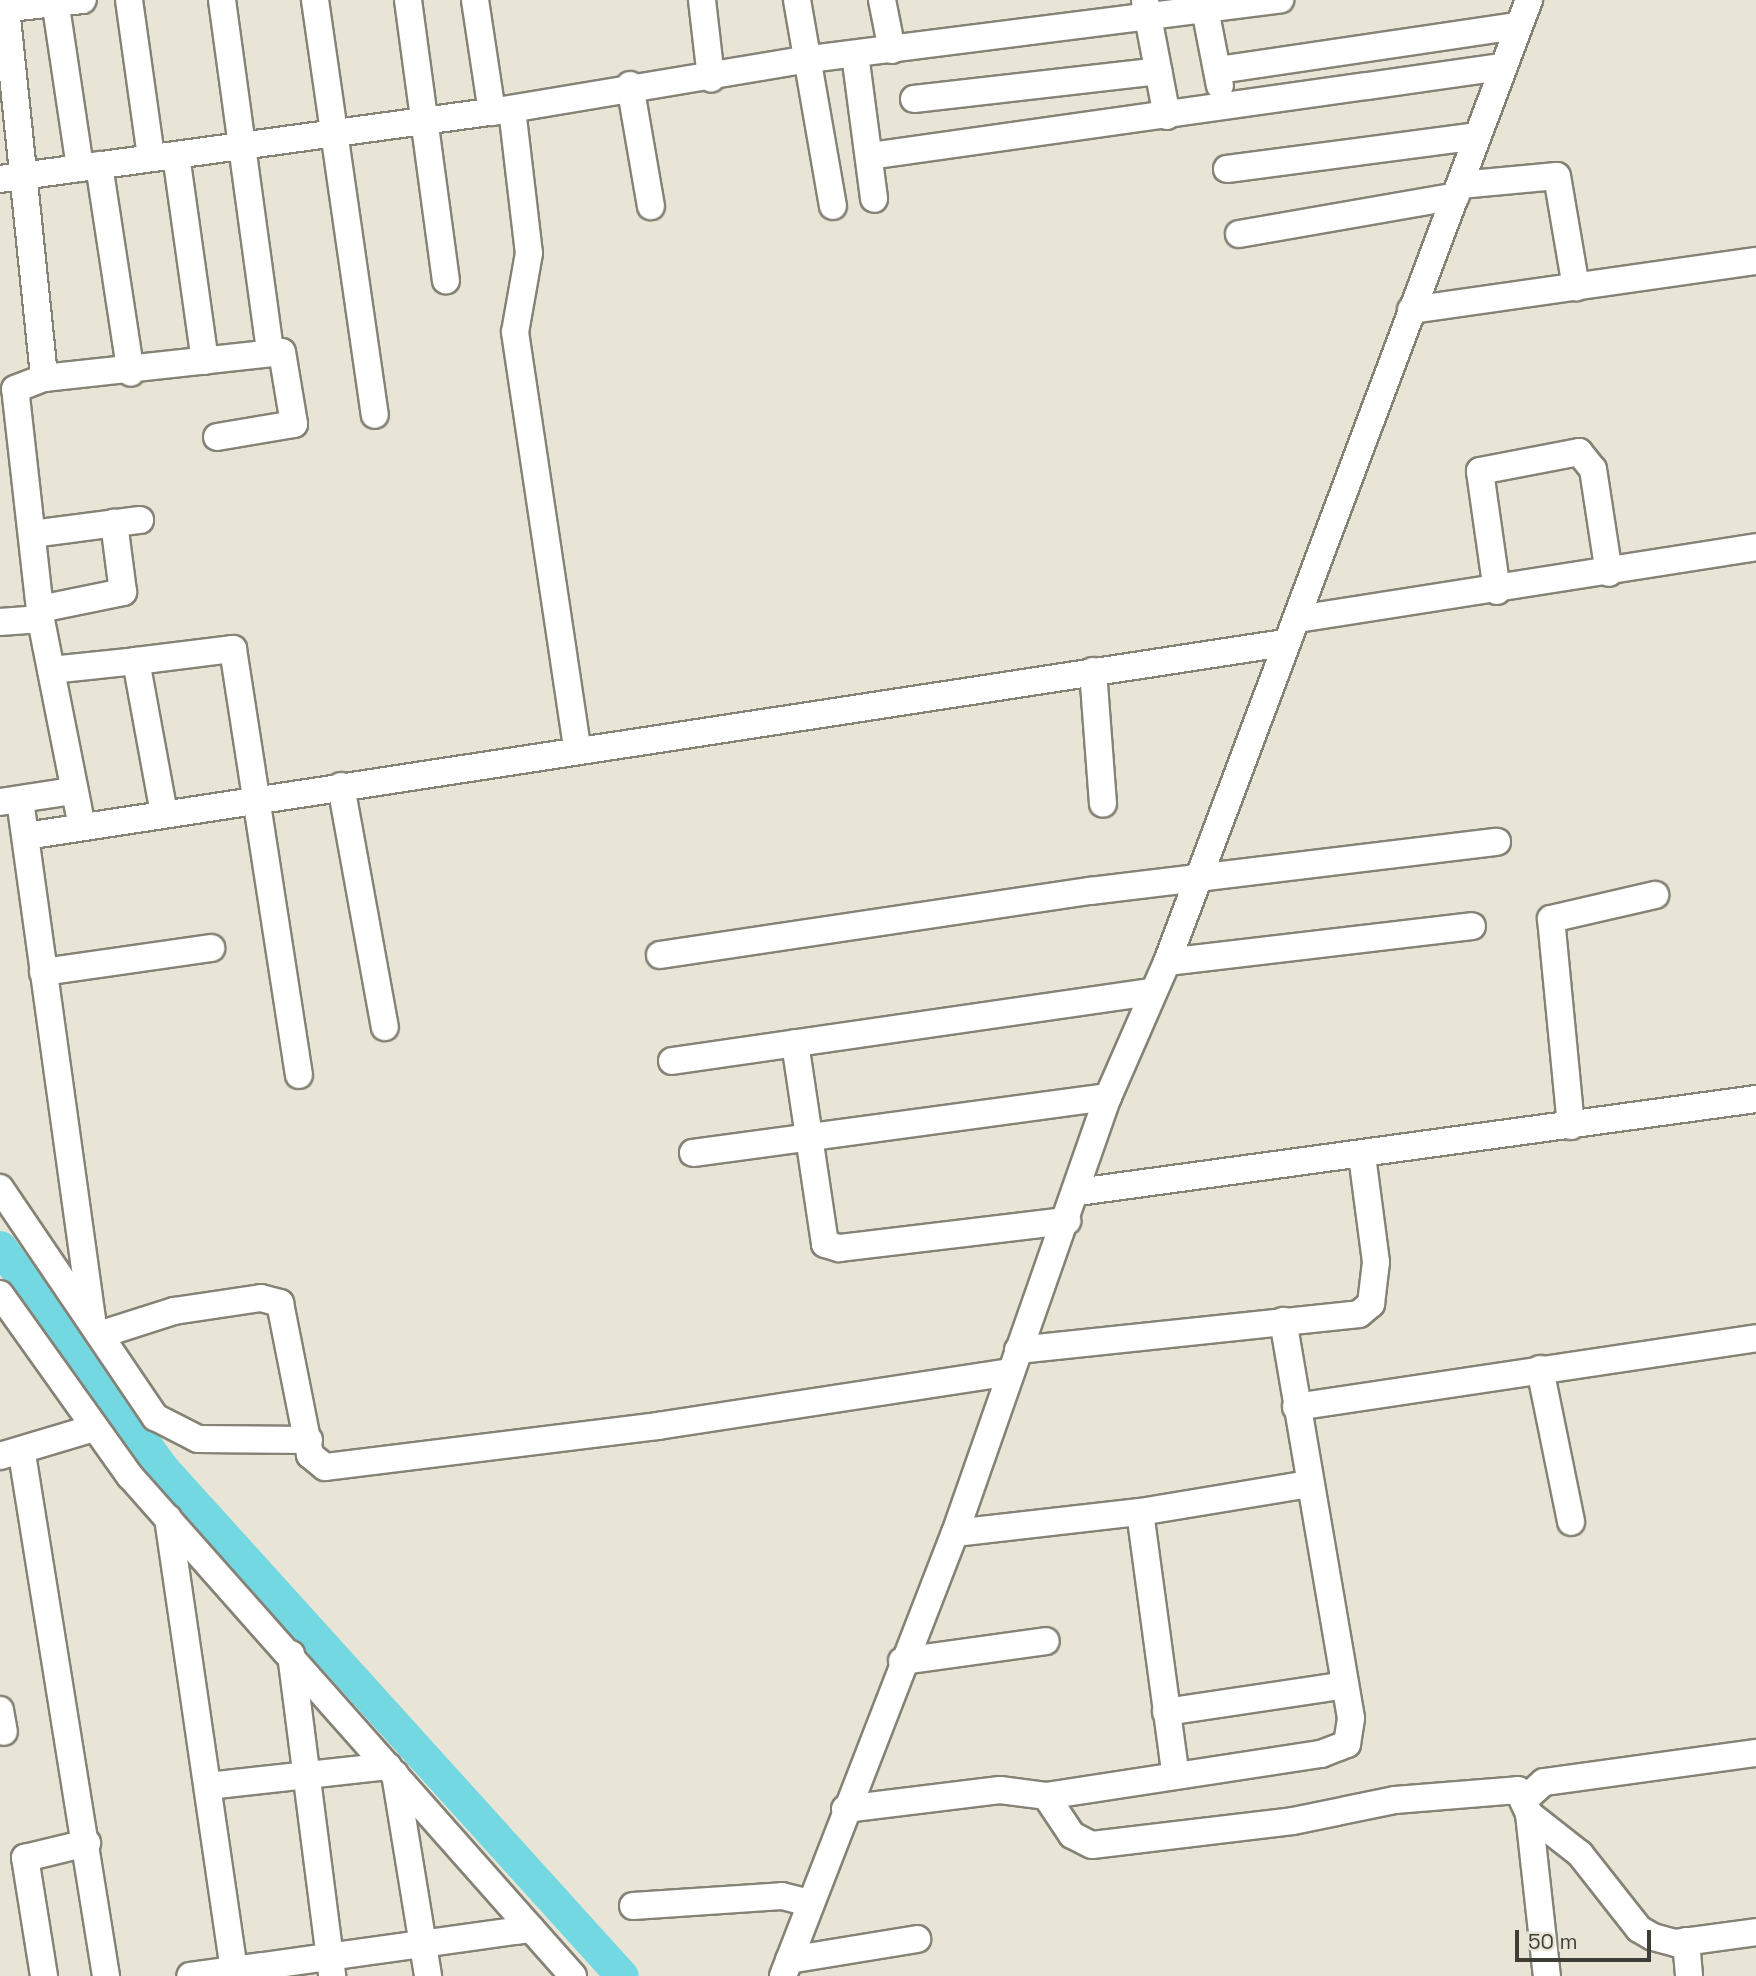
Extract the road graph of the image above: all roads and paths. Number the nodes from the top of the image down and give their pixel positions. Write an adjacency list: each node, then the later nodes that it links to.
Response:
1 (83, 0): 12 (street)
2 (129, 0): 33 (street)
3 (222, 0): 32 (street)
4 (315, 0): 30 (street)
5 (408, 0): 29 (street)
6 (475, 0): 27 (street)
7 (702, 0): 23 (street)
8 (797, 0): 19 (street)
9 (882, 0): 17 (street)
10 (1275, 0): 15 (street)
11 (1530, 0): 16 (street)
12 (56, 2): 13 (street); 34 (street)
13 (3, 9): 36 (street)
14 (1146, 9): 15 (street); 17 (street); 22 (street)
15 (1205, 9): 21 (street)
16 (1518, 26): 20 (street); 21 (street)
17 (892, 50): 18 (street)
18 (855, 54): 19 (street); 37 (street)
19 (810, 59): 23 (street); 37 (street)
20 (1502, 67): 26 (street); 31 (street)
21 (1219, 70): 26 (street)
22 (1158, 71): 25 (street); 28 (street)
23 (711, 78): 24 (street)
24 (630, 85): 27 (street); 39 (street)
25 (914, 99)
26 (1221, 108): 28 (street)
27 (502, 111): 29 (street); 63 (street)
28 (1167, 116): 37 (street)
29 (424, 121): 30 (street); 42 (street)
30 (332, 133): 32 (street); 50 (street)
31 (1476, 136): 35 (street); 38 (street)
32 (242, 148): 33 (street); 45 (street)
33 (164, 156): 34 (street); 46 (street)
34 (90, 167): 36 (street); 47 (street)
35 (1227, 169)
36 (13, 178): 48 (street)
37 (872, 178)
38 (1458, 191): 40 (street); 43 (street); 44 (street)
39 (651, 206)
40 (1240, 234)
41 (1756, 261): 43 (street)
42 (446, 280)
43 (1576, 287): 44 (street)
44 (1411, 310): 57 (street)
45 (270, 350): 46 (street); 51 (street)
46 (205, 361): 47 (street)
47 (131, 373): 48 (street)
48 (44, 378): 49 (street)
49 (8, 388): 52 (street)
50 (375, 415)
51 (217, 437)
52 (32, 534): 56 (street); 56 (street)
53 (1756, 547): 54 (street)
54 (1609, 573): 55 (street); 55 (street)
55 (1497, 591): 57 (street)
56 (41, 614): 58 (street); 61 (street)
57 (1298, 619): 59 (street)
58 (0, 622)
59 (1285, 643): 62 (street); 73 (street)
60 (136, 661): 61 (street); 66 (street); 69 (street)
61 (51, 670): 65 (street)
62 (1093, 671): 63 (street); 68 (street)
63 (577, 749): 64 (street)
64 (341, 786): 66 (street); 81 (street)
65 (73, 791): 67 (street); 70 (street)
66 (257, 799): 69 (street); 84 (street)
67 (10, 801): 71 (street)
68 (1103, 804)
69 (164, 814): 70 (street)
70 (82, 827): 71 (street)
71 (26, 836): 79 (street)
72 (1497, 842): 73 (street)
73 (1196, 879): 77 (street); 78 (street)
74 (1655, 895): 87 (street)
75 (1472, 926): 78 (street)
76 (211, 948): 79 (street)
77 (660, 955)
78 (1167, 962): 80 (street)
79 (43, 972): 96 (street)
80 (1153, 992): 82 (street); 85 (street)
81 (385, 1027)
82 (795, 1043): 83 (street); 88 (street)
83 (672, 1061)
84 (299, 1075)
85 (1108, 1097): 88 (street); 92 (street)
86 (1756, 1099): 87 (street)
87 (1571, 1126): 90 (street)
88 (804, 1138): 89 (street); 93 (street)
89 (693, 1153)
90 (1362, 1155): 92 (street); 95 (street)
91 (0, 1188): 96 (street)
92 (1078, 1192): 93 (street)
93 (1067, 1221): 98 (street)
94 (0, 1294): 101 (street)
95 (1283, 1321): 98 (street); 100 (street)
96 (97, 1326): 102 (street); 102 (street)
97 (1756, 1338): 99 (street)
98 (1014, 1361): 102 (street); 108 (street)
99 (1540, 1369): 100 (street); 107 (street)
100 (1296, 1407): 104 (street)
101 (94, 1429): 103 (street); 106 (street)
102 (309, 1440)
103 (11, 1455): 122 (street)
104 (1310, 1484): 105 (street); 112 (street)
105 (1140, 1512): 108 (street); 113 (street)
106 (168, 1518): 110 (street); 118 (street)
107 (1571, 1522)
108 (955, 1533): 111 (street)
109 (1046, 1641): 111 (street)
110 (290, 1654): 115 (street); 117 (street)
111 (901, 1661): 121 (street)
112 (1341, 1686): 113 (street); 116 (street)
113 (1166, 1712): 116 (street)
114 (1756, 1754): 120 (street)
115 (392, 1770): 117 (street); 125 (street); 129 (street)
116 (1175, 1772): 119 (street)
117 (307, 1773): 118 (street); 130 (street)
118 (208, 1786): 132 (street)
119 (1046, 1796): 120 (street); 121 (street)
120 (1527, 1806): 128 (street); 138 (street)
121 (845, 1810): 123 (street)
122 (87, 1843): 133 (street); 134 (street)
123 (810, 1903): 124 (street); 131 (street)
124 (633, 1906)
125 (531, 1929): 129 (street); 137 (street)
126 (1756, 1932): 128 (street)
127 (917, 1940): 131 (street)
128 (1686, 1941): 139 (street)
129 (425, 1943): 130 (street); 136 (street)
130 (331, 1967): 132 (street)
131 (786, 1968)
132 (235, 1973): 135 (street)
133 (44, 1976)
134 (106, 1976)
135 (190, 1976)
136 (428, 1976)
137 (573, 1976)
138 (1547, 1976)
139 (1689, 1976)

